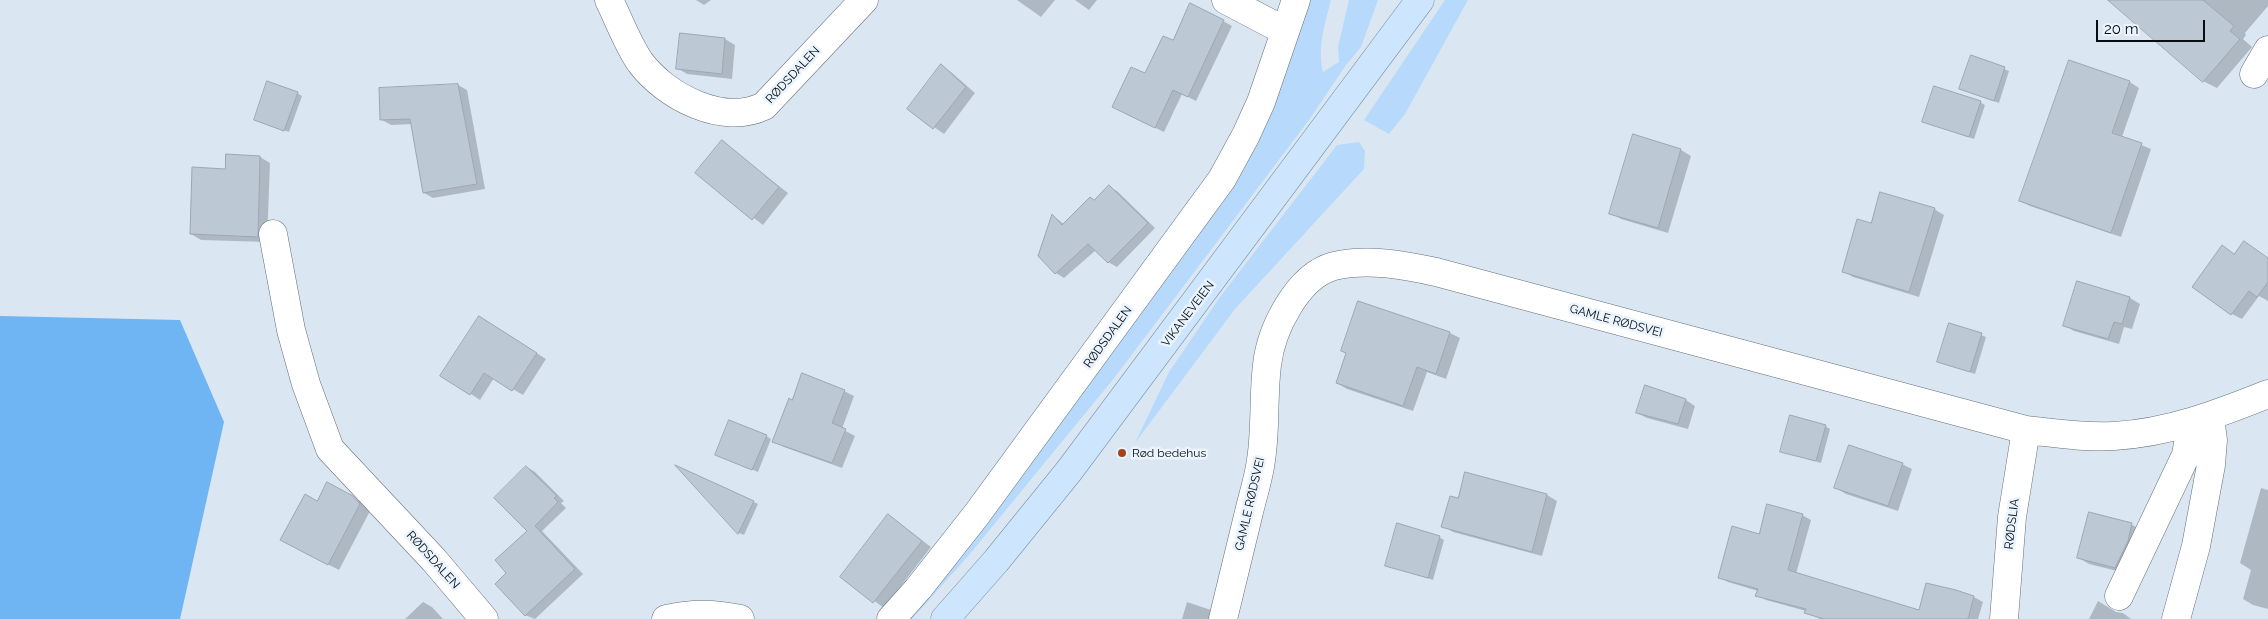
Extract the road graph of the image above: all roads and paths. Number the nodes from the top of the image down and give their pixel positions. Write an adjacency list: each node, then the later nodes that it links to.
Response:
1 (609, 0): 2 (street, RØDSDALEN)
2 (864, 0)
3 (1226, 0): 6 (street)
4 (1296, 0): 6 (street, RØDSDALEN)
5 (1420, 0): 18 (main road, VIKANEVEIEN)
6 (1285, 31): 17 (street, RØDSDALEN)
7 (2268, 50): 8 (street)
8 (2254, 74)
9 (273, 234): 14 (street, RØDSDALEN)
10 (2268, 394): 11 (street, GAMLE RØDSVEI)
11 (2199, 420): 12 (street, GAMLE RØDSVEI); 13 (street); 21 (street)
12 (2026, 430): 19 (street, GAMLE RØDSVEI); 20 (street, RØDSLIA)
13 (2119, 596)
14 (484, 619)
15 (666, 619): 16 (street)
16 (740, 619)
17 (891, 619)
18 (944, 619)
19 (1223, 619)
20 (2004, 619)
21 (2176, 619)

